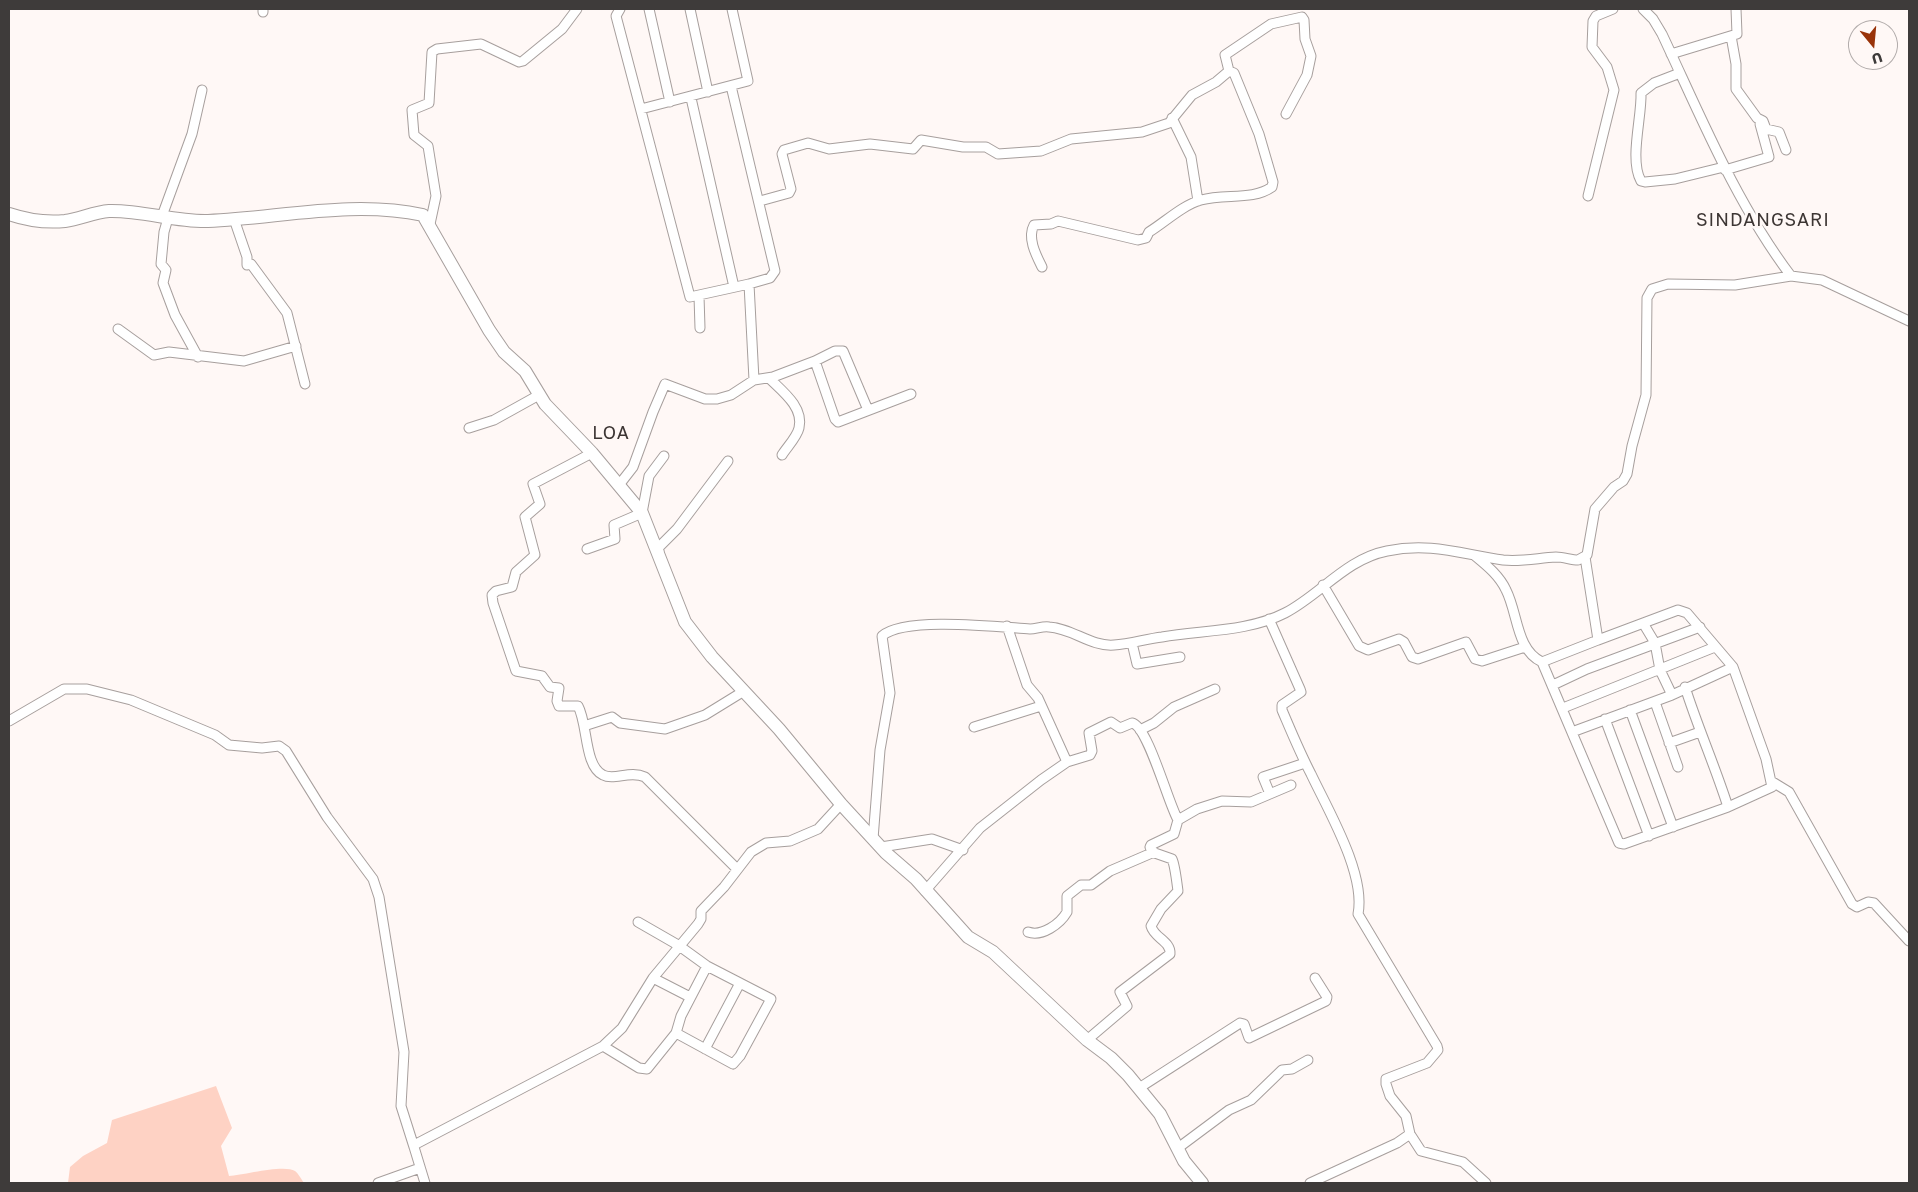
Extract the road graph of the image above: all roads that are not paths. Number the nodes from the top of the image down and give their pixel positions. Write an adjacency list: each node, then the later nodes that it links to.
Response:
1 (577, 9): 30 (street)
2 (620, 9): 18 (street)
3 (649, 9): 17 (street)
4 (690, 9): 15 (street)
5 (732, 9): 13 (street)
6 (1613, 9): 24 (street)
7 (1643, 9): 10 (street)
8 (1736, 9): 9 (street)
9 (1731, 36): 10 (street); 21 (street)
10 (1671, 54): 12 (street)
11 (1229, 71): 19 (street); 20 (street); 25 (street)
12 (1680, 73): 23 (street); 23 (street)
13 (731, 86): 15 (street); 26 (street)
14 (202, 90): 28 (street)
15 (708, 92): 16 (street)
16 (691, 98): 17 (street); 34 (street)
17 (670, 102): 18 (street)
18 (642, 109): 35 (street)
19 (1286, 114)
20 (1172, 118): 25 (street); 26 (street)
21 (1758, 119): 22 (street); 23 (street)
22 (1786, 150)
23 (1724, 168): 32 (street)
24 (1588, 196)
25 (1198, 201): 31 (street)
26 (760, 202): 33 (street)
27 (9, 214): 28 (street)
28 (165, 217): 29 (street); 40 (street)
29 (234, 219): 30 (street); 39 (street)
30 (430, 224): 46 (street)
31 (1042, 267)
32 (1791, 276): 36 (street); 58 (street)
33 (749, 284): 34 (street); 43 (street)
34 (734, 287): 35 (street)
35 (698, 296): 37 (street)
36 (1909, 321)
37 (700, 328)
38 (118, 329): 40 (street)
39 (296, 346): 40 (street); 44 (street)
40 (198, 357)
41 (815, 361): 42 (street); 47 (street); 47 (street)
42 (769, 378): 43 (street); 50 (street)
43 (754, 380): 53 (street)
44 (305, 384)
45 (911, 394): 47 (street)
46 (539, 395): 48 (street); 49 (street)
47 (868, 410)
48 (469, 428)
49 (592, 453): 53 (street); 84 (street)
50 (782, 455)
51 (664, 456): 54 (street)
52 (728, 461): 56 (street)
53 (619, 485): 54 (street)
54 (642, 513): 55 (street); 56 (street)
55 (587, 549)
56 (658, 551): 76 (street)
57 (1474, 554): 58 (street); 59 (street); 67 (street)
58 (1585, 557): 64 (street)
59 (1323, 585): 60 (street); 67 (street)
60 (1269, 620): 65 (street); 91 (street)
61 (1643, 623): 63 (street); 64 (street); 66 (street)
62 (1007, 626): 65 (street); 79 (street); 101 (street)
63 (1700, 627): 66 (street); 68 (street)
64 (1598, 640): 70 (street)
65 (1132, 643): 69 (street)
66 (1655, 643): 72 (street); 73 (street)
67 (1525, 647): 70 (street)
68 (1715, 647): 71 (street); 72 (street)
69 (1180, 657)
70 (1542, 662): 73 (street)
71 (1733, 667): 74 (street); 93 (street)
72 (1660, 670): 77 (street); 80 (street)
73 (1553, 685): 80 (street)
74 (1685, 687): 77 (street); 88 (street)
75 (1215, 689): 86 (street)
76 (744, 691): 84 (street); 96 (street)
77 (1672, 695): 78 (street)
78 (1655, 702): 81 (street); 89 (street)
79 (1041, 706): 85 (street); 90 (street)
80 (1563, 708): 87 (street)
81 (1630, 710): 82 (street); 99 (street)
82 (1605, 718): 87 (street); 100 (street)
83 (9, 721): 122 (street)
84 (584, 726): 104 (street)
85 (974, 727)
86 (1140, 730): 90 (street); 98 (street)
87 (1572, 732): 100 (street)
88 (1700, 732): 89 (street); 97 (street)
89 (1669, 743): 92 (street)
90 (1068, 762): 102 (street)
91 (1306, 763): 95 (street); 121 (street)
92 (1678, 767)
93 (1771, 781): 97 (street); 108 (street)
94 (1291, 784): 95 (street)
95 (1270, 794): 98 (street)
96 (841, 804): 101 (street); 104 (street)
97 (1728, 807): 99 (street)
98 (1178, 820): 103 (street)
99 (1673, 827): 100 (street)
100 (1649, 836)
101 (877, 843): 102 (street); 105 (street)
102 (963, 850): 105 (street)
103 (1154, 852): 107 (street); 116 (street)
104 (737, 869): 109 (street)
105 (925, 891): 116 (street)
106 (638, 922): 109 (street)
107 (1028, 932)
108 (1909, 941)
109 (678, 945): 110 (street); 111 (street)
110 (707, 966): 113 (street); 114 (street)
111 (654, 978): 114 (street); 117 (street)
112 (1315, 978): 120 (street)
113 (740, 983): 118 (street); 118 (street)
114 (690, 997): 115 (street)
115 (676, 1032): 117 (street); 118 (street)
116 (1087, 1040): 120 (street)
117 (604, 1046): 122 (street)
118 (705, 1049)
119 (1308, 1060): 123 (street)
120 (1139, 1088): 123 (street)
121 (1410, 1134): 128 (street); 129 (street)
122 (414, 1147): 124 (street)
123 (1178, 1148): 127 (street)
124 (420, 1168): 125 (street); 126 (street)
125 (378, 1183)
126 (426, 1183)
127 (1202, 1183)
128 (1310, 1183)
129 (1486, 1183)

